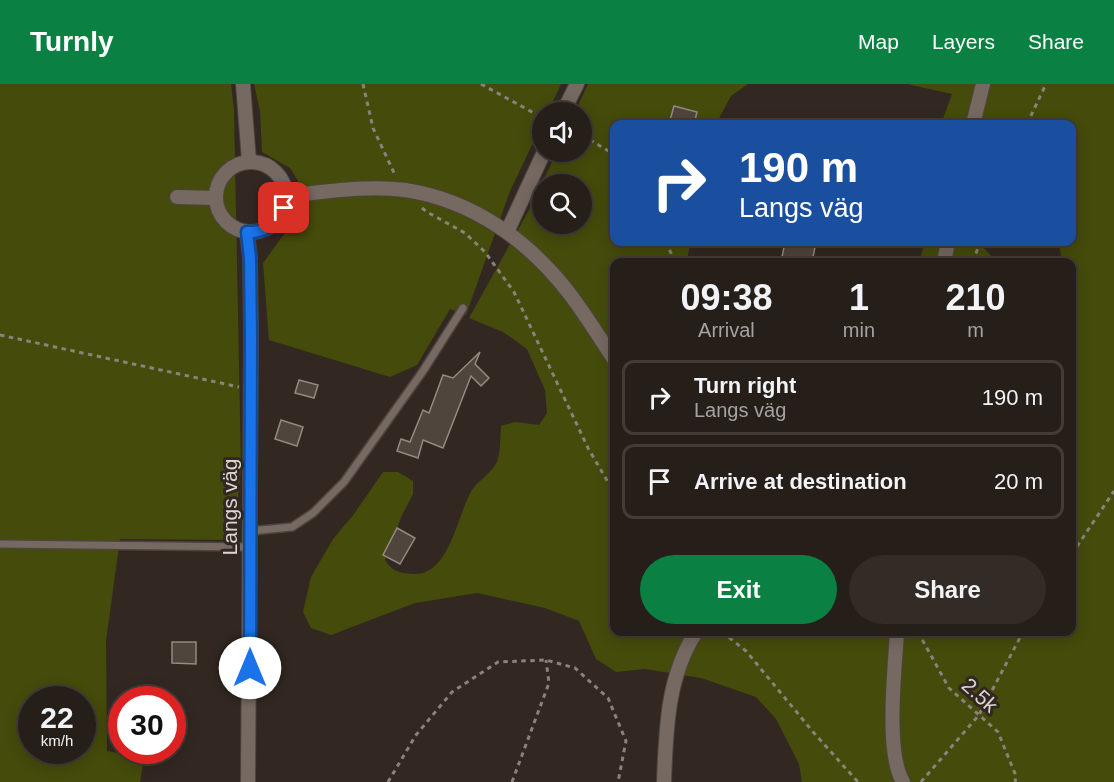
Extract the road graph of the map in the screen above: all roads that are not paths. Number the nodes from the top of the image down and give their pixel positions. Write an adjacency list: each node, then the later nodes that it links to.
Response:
1 (243, 84): 6 (street)
2 (577, 84): 4 (street)
3 (983, 84): 5 (street)
4 (568, 102)
5 (974, 120)
6 (249, 161): 8 (street); 10 (street)
7 (539, 162): 12 (street)
8 (286, 196): 11 (street); 12 (street)
9 (177, 197): 10 (street)
10 (215, 198): 11 (street)
11 (247, 232): 15 (street, Langs väg)
12 (507, 232): 14 (street)
13 (463, 308): 15 (lane)
14 (610, 354)
15 (250, 531): 17 (street, Langs väg)
16 (0, 544): 17 (lane)
17 (250, 546): 20 (street, Langs väg)
18 (694, 636): 21 (street)
19 (897, 636): 22 (street)
20 (248, 782)
21 (664, 782)
22 (903, 782)

